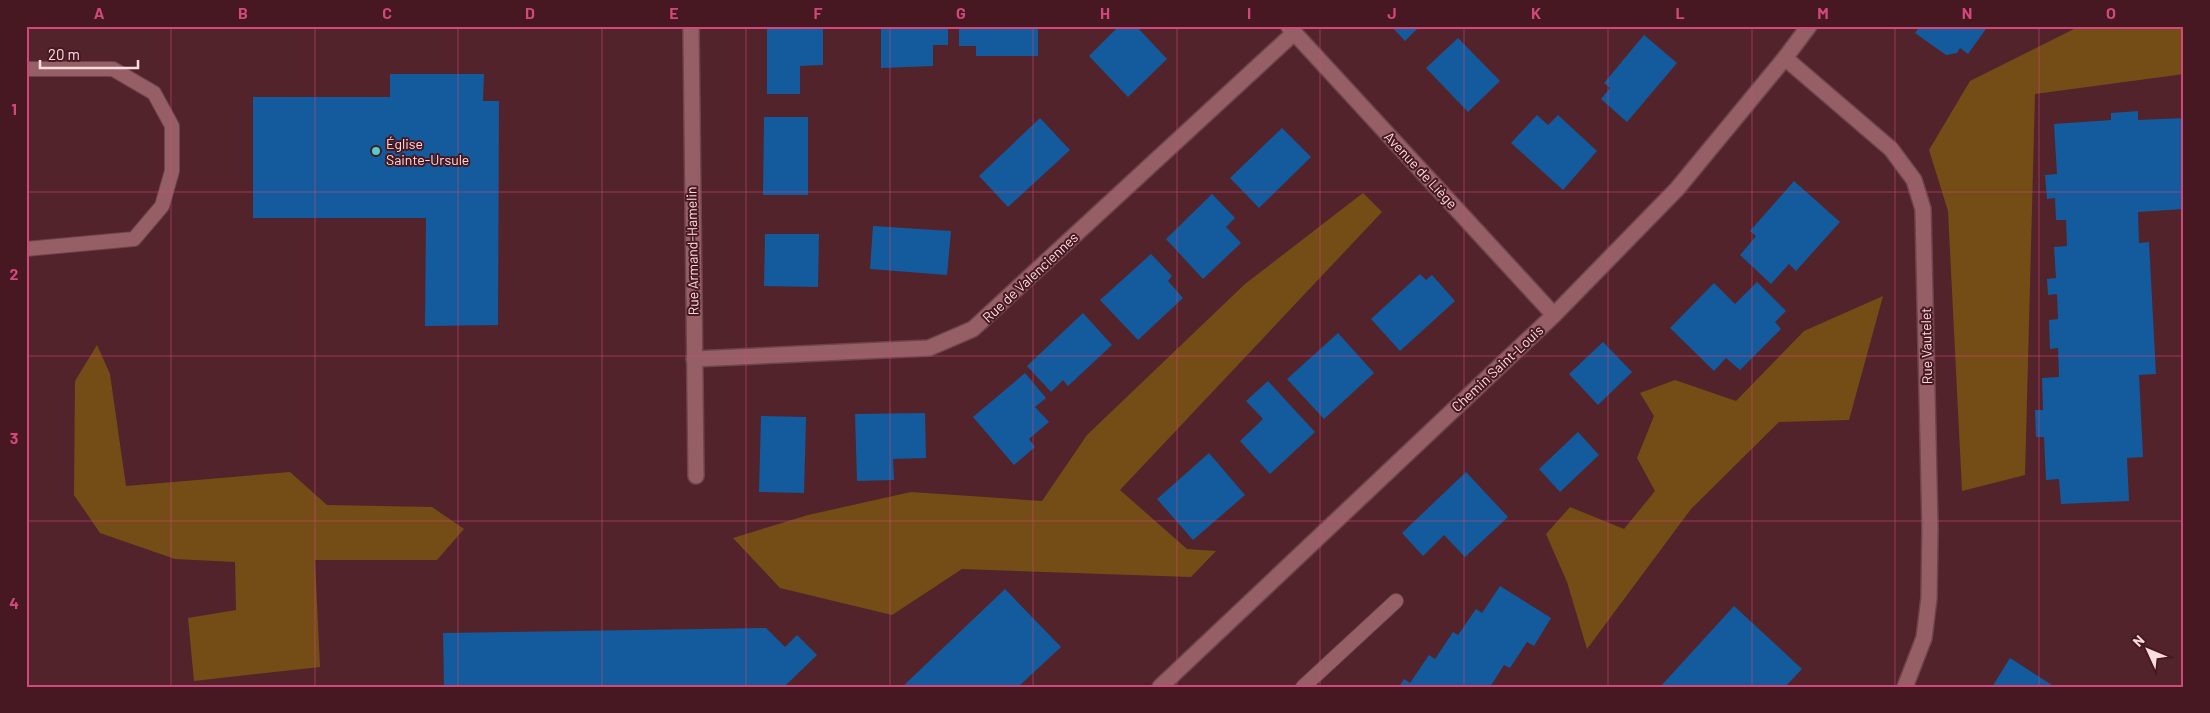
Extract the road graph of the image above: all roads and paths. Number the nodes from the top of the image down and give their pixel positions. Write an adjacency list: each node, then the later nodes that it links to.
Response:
1 (691, 26): 8 (street, Rue Armand-Hamelin)
2 (1809, 26): 4 (street, Chemin Saint-Louis)
3 (1291, 30): 7 (street, Avenue de Liège); 8 (street, Rue de Valenciennes)
4 (1785, 58): 7 (street, Chemin Saint-Louis); 13 (street, Rue Vautelet)
5 (26, 69): 6 (lane)
6 (26, 249)
7 (1554, 315): 11 (street, Chemin Saint-Louis)
8 (694, 359): 9 (street, Rue Armand-Hamelin)
9 (696, 476)
10 (1396, 600): 12 (lane)
11 (1160, 687)
12 (1303, 687)
13 (1905, 687)

